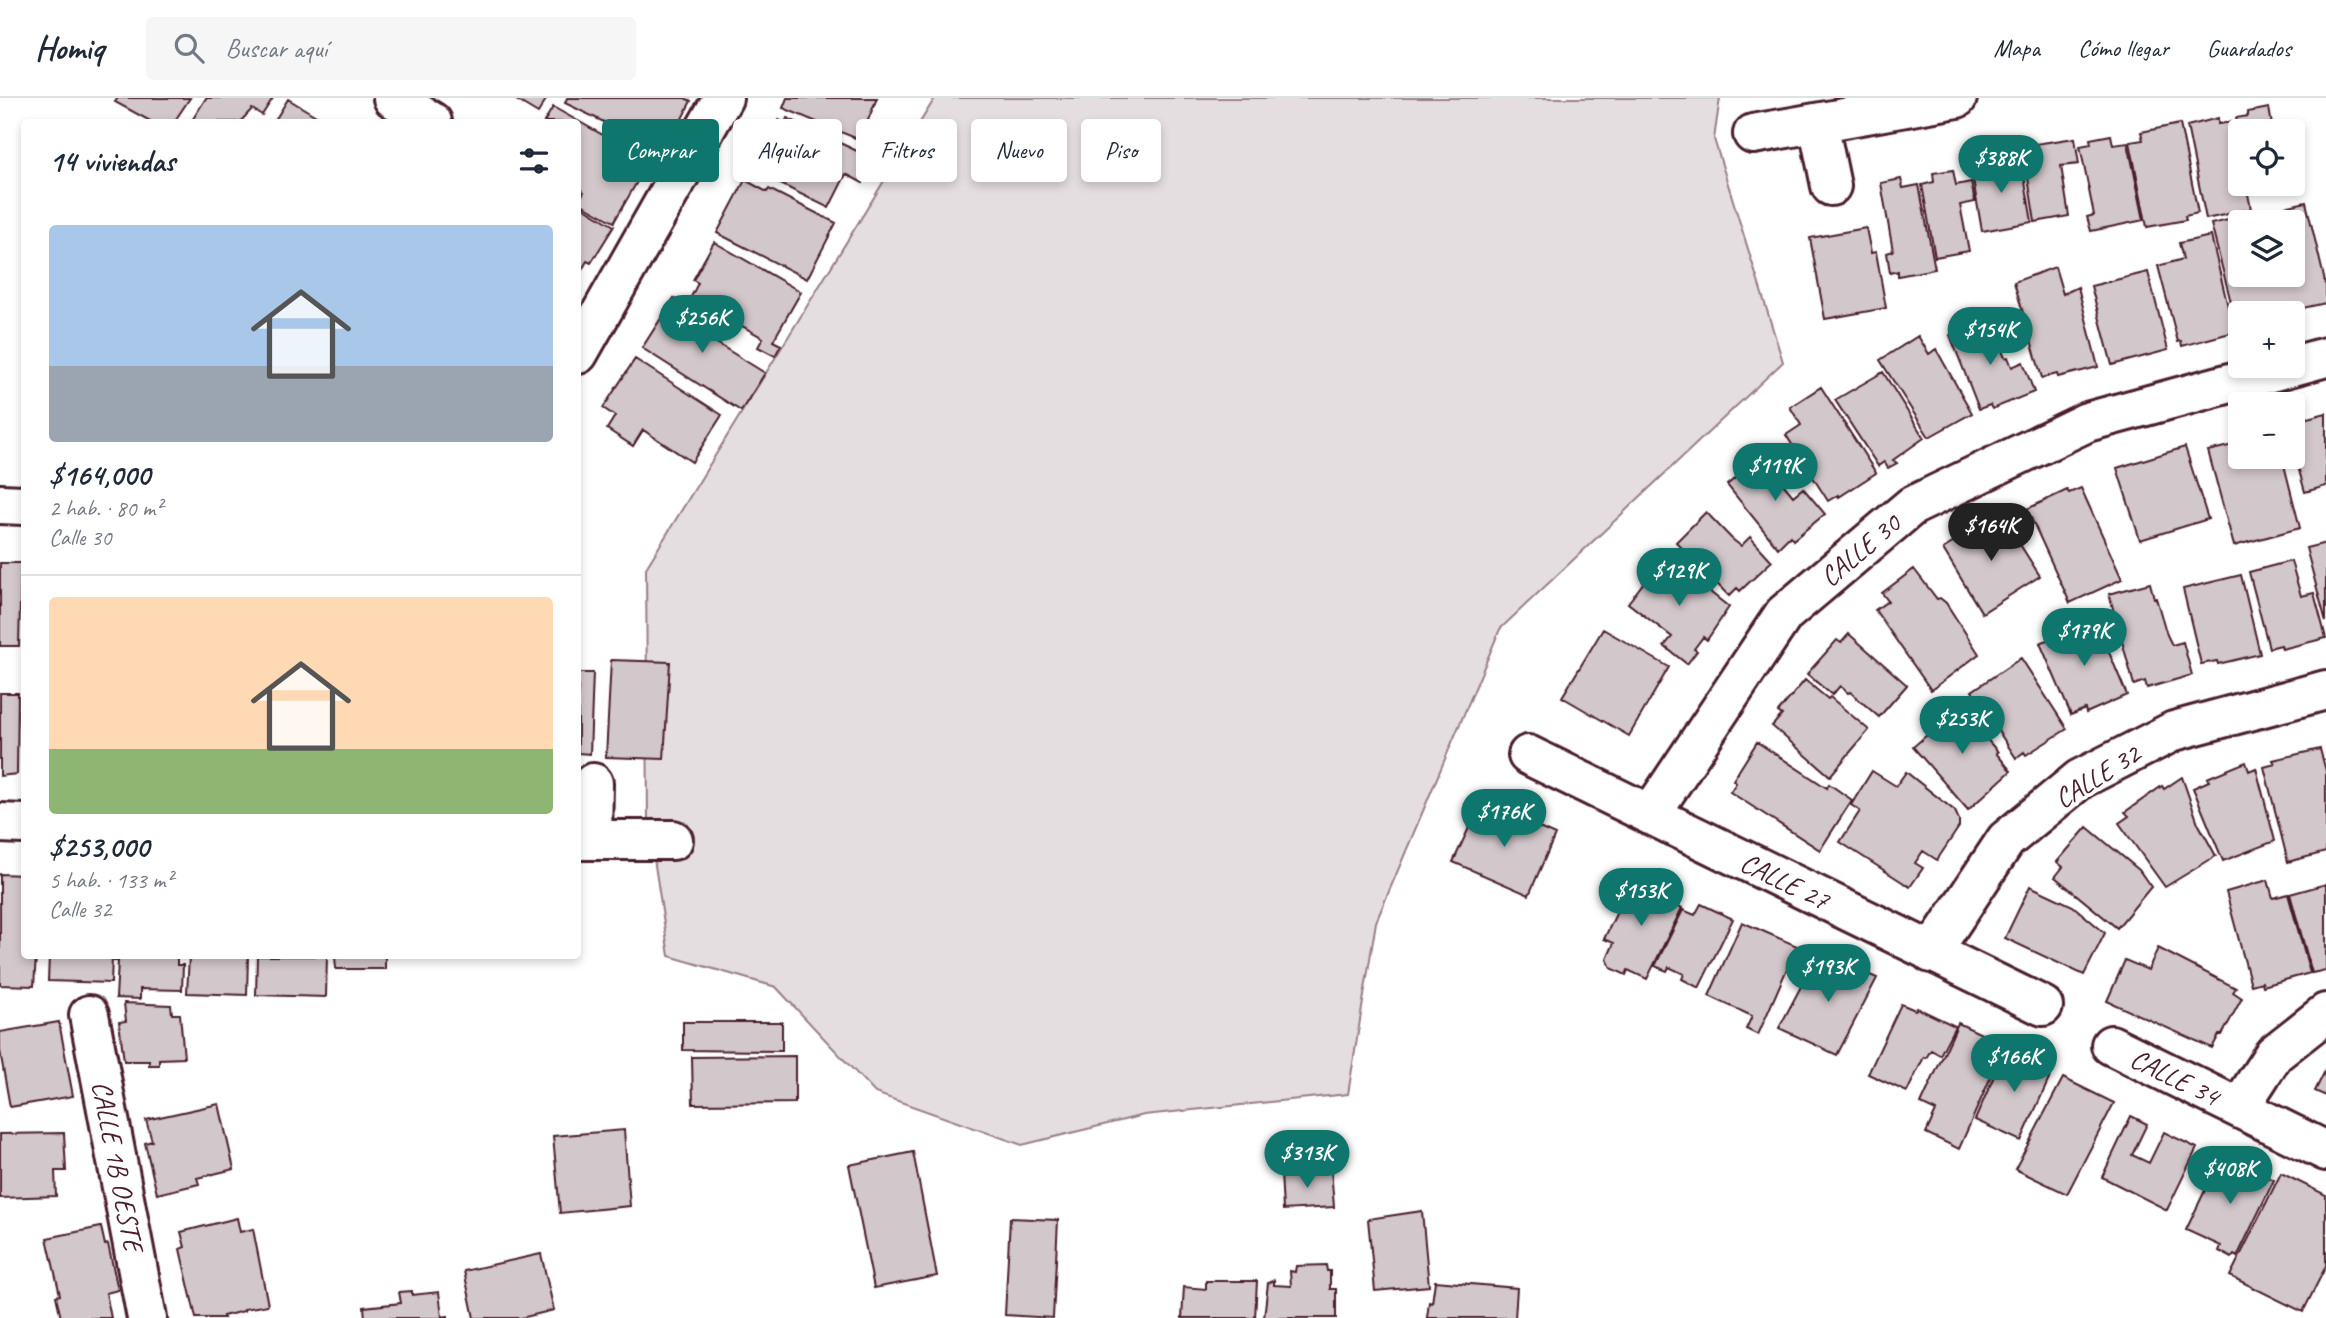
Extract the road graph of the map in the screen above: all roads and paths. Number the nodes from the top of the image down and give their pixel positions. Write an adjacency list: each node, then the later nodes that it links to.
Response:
1 (393, 98): 4 (street)
2 (723, 98): 8 (street)
3 (1957, 98): 5 (street)
4 (427, 119)
5 (1818, 123): 6 (street); 7 (street)
6 (1753, 134)
7 (1831, 186)
8 (581, 349)
9 (2326, 358): 15 (street, CALLE 30)
10 (0, 504): 11 (street)
11 (21, 505)
12 (2326, 690): 20 (street, CALLE 32)
13 (1528, 755): 15 (street, CALLE 27)
14 (593, 783): 18 (street)
15 (1650, 815): 20 (street, CALLE 27)
16 (0, 823): 17 (street)
17 (21, 824)
18 (585, 840): 19 (street)
19 (673, 840)
20 (1931, 953): 21 (street, CALLE 27)
21 (2043, 1006)
22 (2326, 1013): 25 (street, CALLE 34)
23 (89, 1014): 27 (street, CALLE 1B OESTE)
24 (2110, 1045): 25 (street, CALLE 34)
25 (2239, 1108): 26 (street, CALLE 34)
26 (2326, 1151)
27 (147, 1318)

